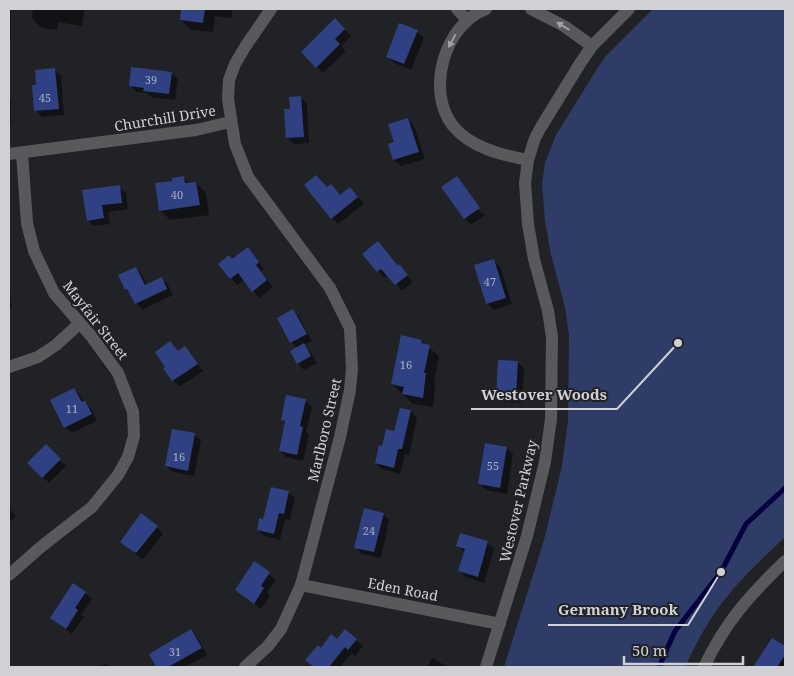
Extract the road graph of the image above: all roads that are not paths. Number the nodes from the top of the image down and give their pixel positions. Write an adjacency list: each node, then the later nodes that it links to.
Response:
1 (271, 9): 8 (street, Churchill Drive)
2 (457, 9): 6 (street)
3 (486, 9): 6 (street)
4 (531, 9): 7 (street, one-way to 4)
5 (629, 9): 7 (street, Westover Parkway)
6 (467, 20): 11 (street, one-way to 11)
7 (592, 46): 11 (street, Westover Parkway)
8 (230, 122): 9 (street, Churchill Drive); 16 (street, Marlboro Street)
9 (22, 153): 10 (street, Churchill Drive); 12 (street, Mayfair Street)
10 (9, 154)
11 (528, 160): 17 (street, Westover Parkway)
12 (79, 324): 13 (street); 15 (street, Mayfair Street)
13 (9, 367)
14 (785, 561): 20 (street)
15 (9, 575)
16 (301, 585): 17 (street, Eden Road); 18 (street, Marlboro Street)
17 (500, 624): 19 (street, Westover Parkway)
18 (245, 667)
19 (486, 667)
20 (704, 667)

